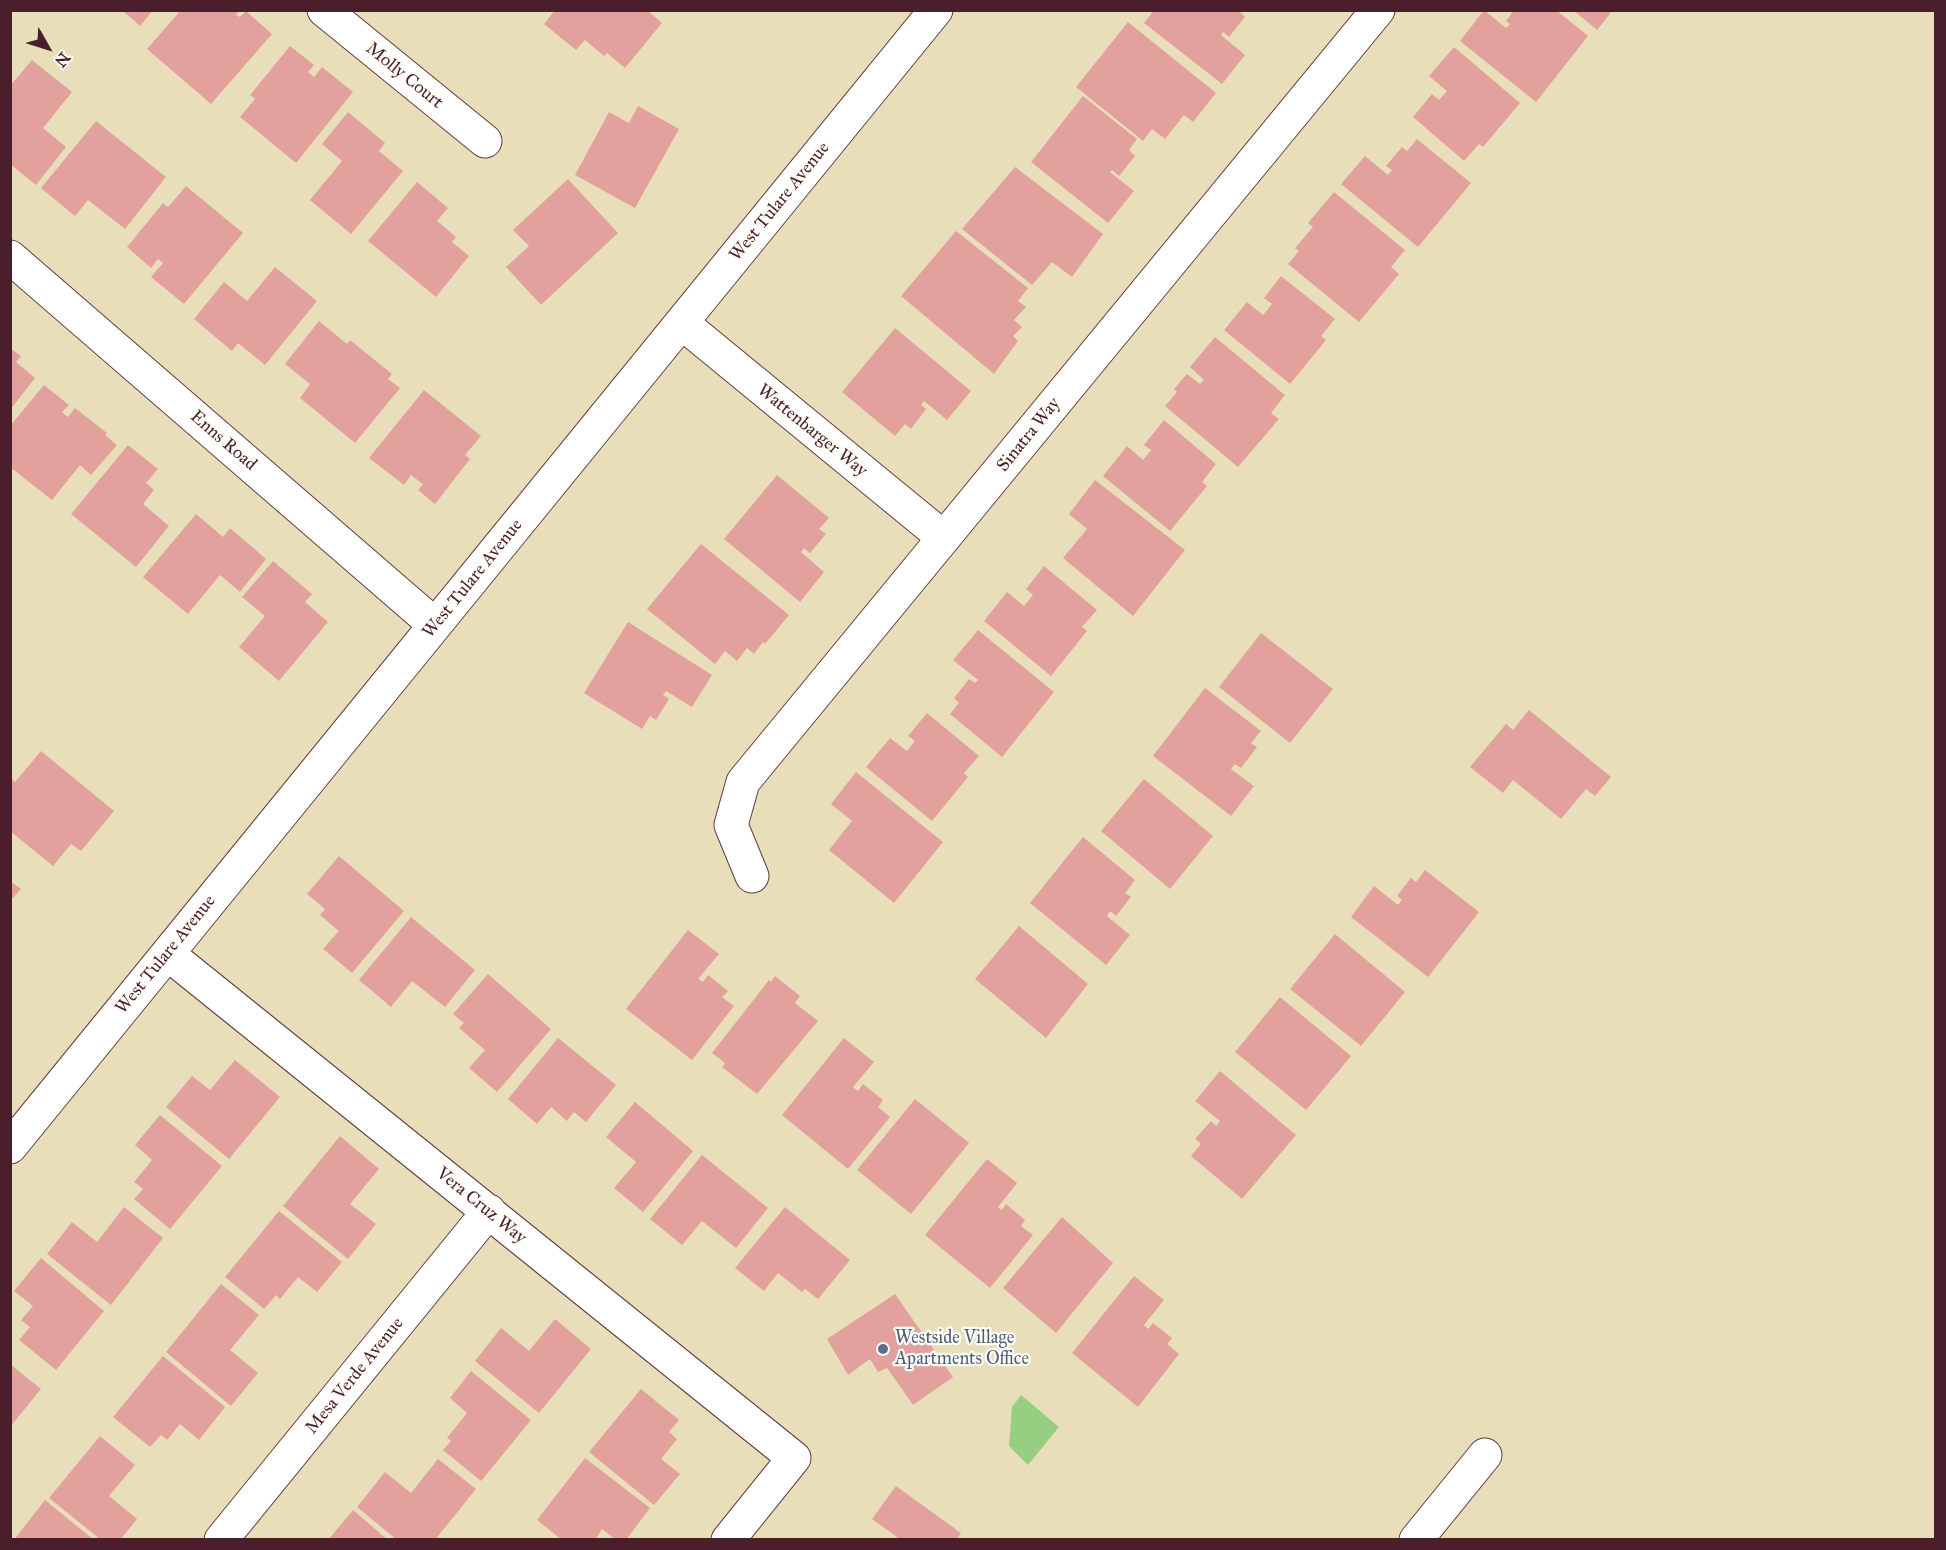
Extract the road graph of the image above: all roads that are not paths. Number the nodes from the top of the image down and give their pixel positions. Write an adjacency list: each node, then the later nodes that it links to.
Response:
1 (324, 10): 4 (street, Molly Court)
2 (936, 10): 6 (street, West Tulare Avenue)
3 (1378, 10): 7 (street, Sinatra Way)
4 (485, 141)
5 (10, 257): 8 (street, Enns Road)
6 (681, 323): 7 (street, Wattenbarger Way); 8 (street, West Tulare Avenue)
7 (944, 538): 9 (street, Sinatra Way)
8 (435, 625): 10 (street, West Tulare Avenue)
9 (752, 876)
10 (168, 954): 11 (street, West Tulare Avenue); 12 (street, Vera Cruz Way)
11 (10, 1147)
12 (489, 1212): 14 (street, Mesa Verde Avenue); 15 (street, Vera Cruz Way)
13 (1485, 1455): 16 (street)
14 (221, 1539)
15 (728, 1539)
16 (1416, 1539)

